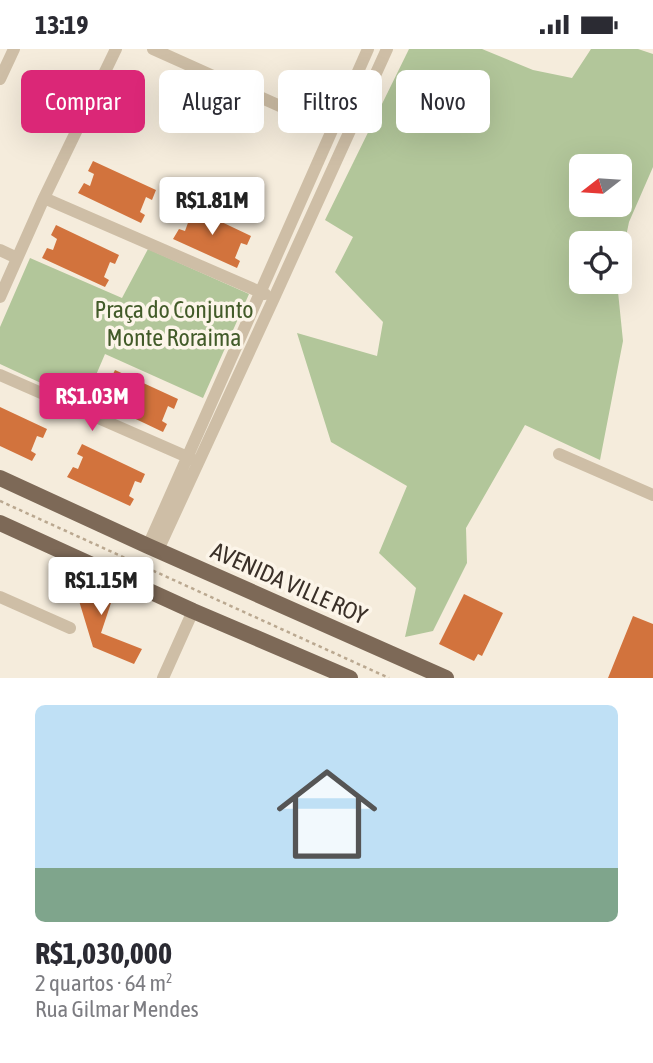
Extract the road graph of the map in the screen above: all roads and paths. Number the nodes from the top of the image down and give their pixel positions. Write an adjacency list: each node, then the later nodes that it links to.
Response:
1 (15, 49): 7 (street)
2 (116, 49): 10 (street)
3 (153, 49): 8 (street)
4 (368, 49): 6 (street)
5 (387, 49): 15 (street)
6 (358, 70)
7 (0, 79)
8 (278, 105)
9 (329, 133): 13 (street)
10 (44, 198): 12 (street); 13 (street)
11 (0, 250): 12 (street)
12 (17, 258): 14 (street)
13 (260, 291): 15 (street); 18 (street)
14 (0, 297)
15 (274, 298): 18 (street)
16 (0, 375): 18 (street)
17 (559, 454): 20 (street)
18 (192, 459): 23 (street)
19 (0, 478): 23 (main road, AVENIDA VILLE ROY)
20 (653, 495)
21 (0, 501): 29 (path)
22 (0, 523): 25 (main road)
23 (153, 548): 30 (main road, AVENIDA VILLE ROY)
24 (0, 597): 26 (street)
25 (193, 611): 27 (street); 28 (main road)
26 (70, 628)
27 (163, 678)
28 (350, 678)
29 (389, 678)
30 (446, 678)

